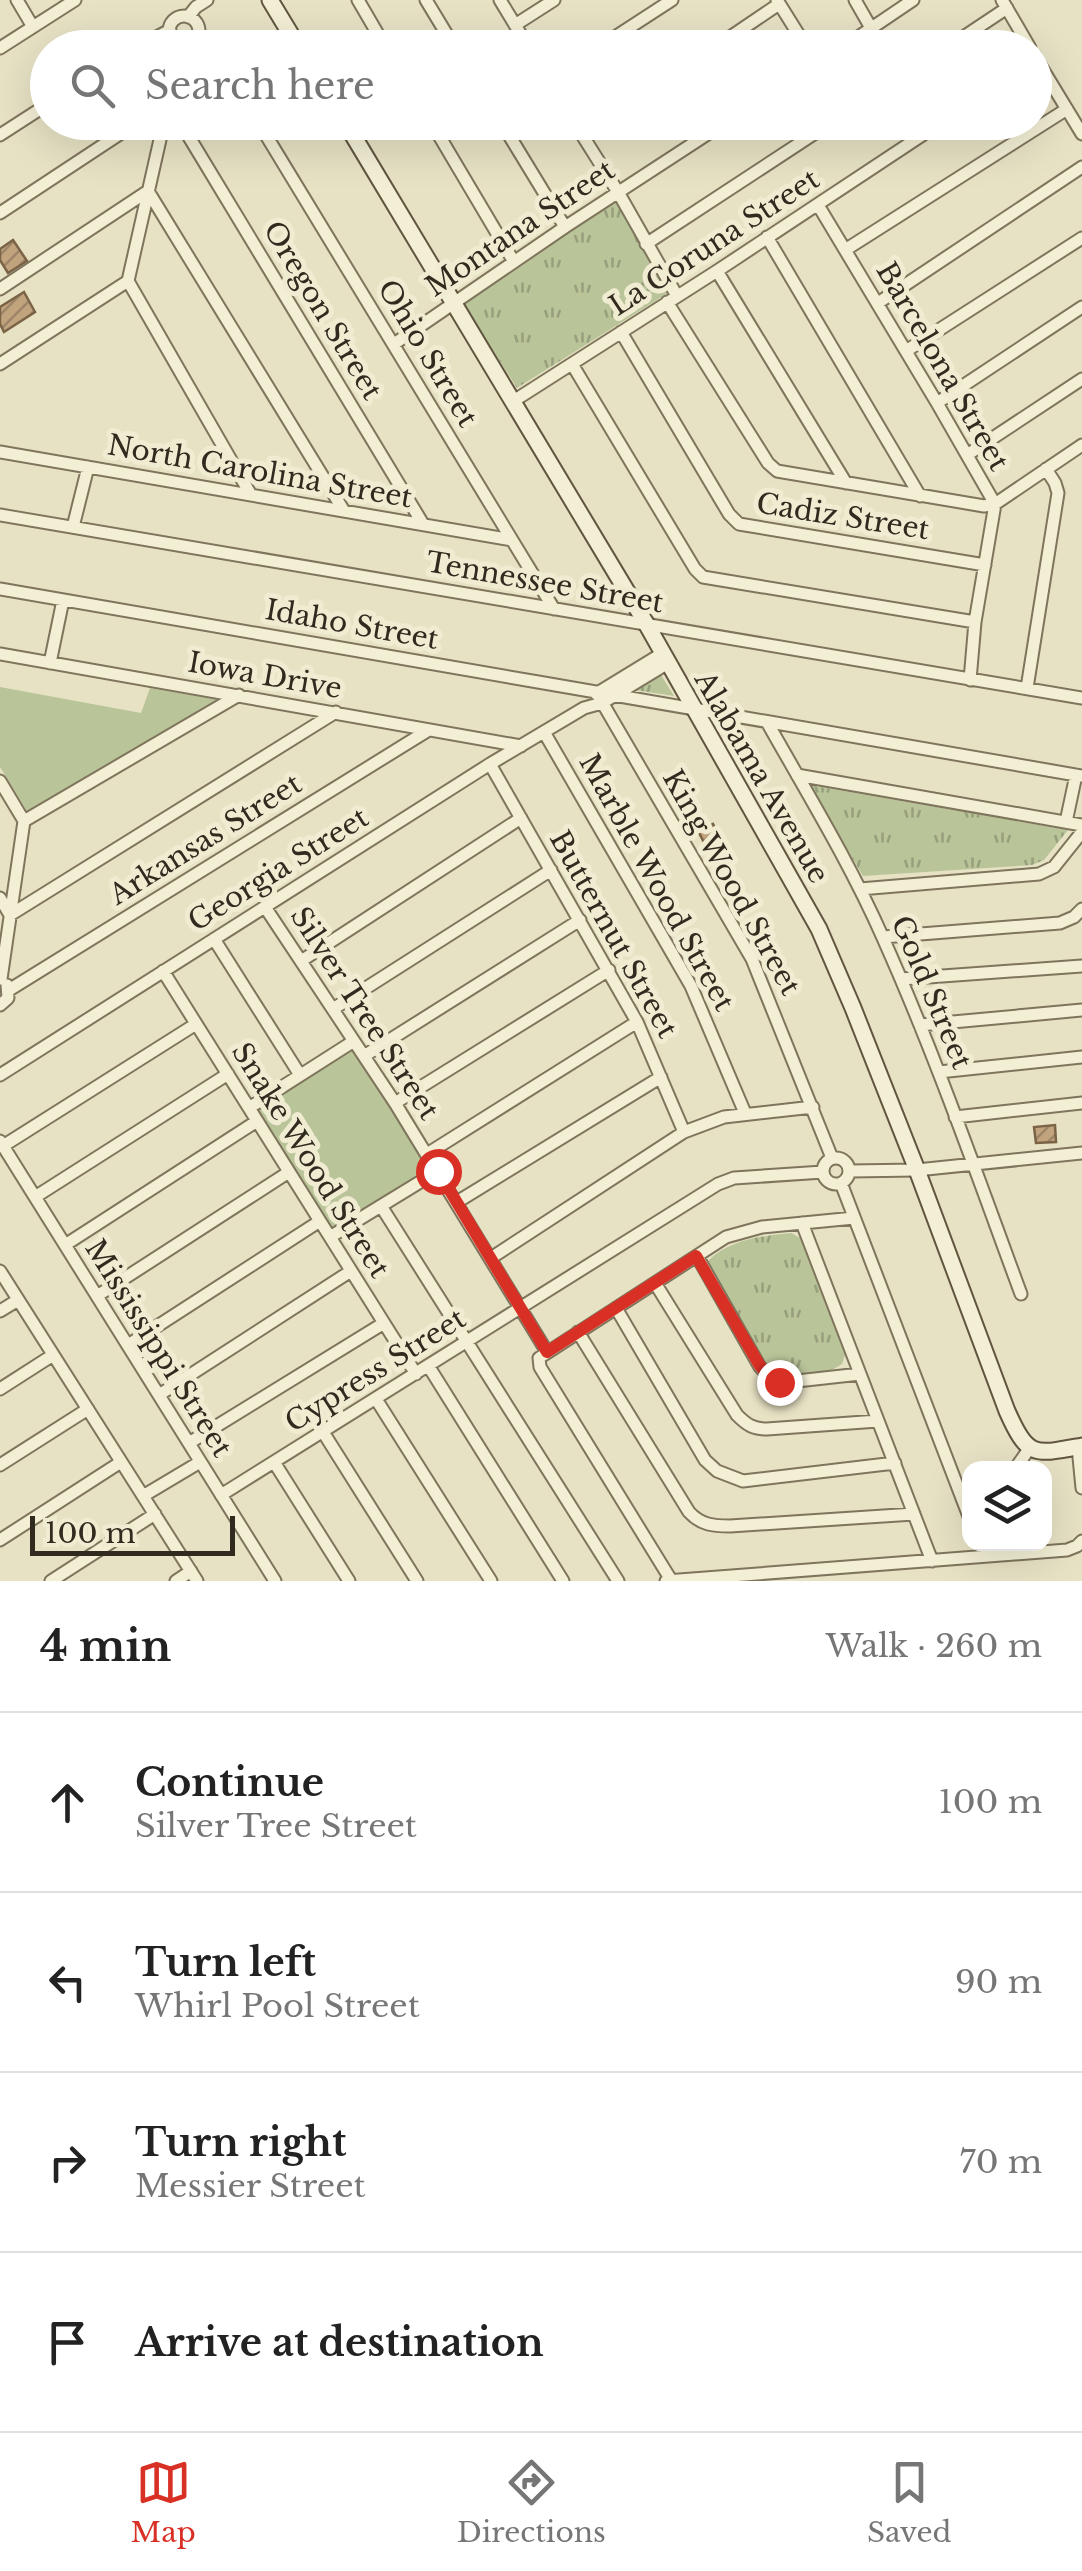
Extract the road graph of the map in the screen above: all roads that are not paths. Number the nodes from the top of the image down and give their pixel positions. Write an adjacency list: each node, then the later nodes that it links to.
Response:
1 (17, 0): 16 (street)
2 (75, 0): 16 (street)
3 (207, 0): 14 (street)
4 (270, 0): 20 (street)
5 (358, 0): 21 (street)
6 (426, 0): 22 (street)
7 (500, 0): 15 (street)
8 (554, 0): 15 (street)
9 (672, 0): 24 (street)
10 (854, 0): 17 (street)
11 (913, 0): 17 (street)
12 (778, 2): 25 (street); 26 (street)
13 (1004, 4): 28 (street); 29 (street)
14 (188, 17): 18 (street); 19 (street)
15 (515, 26): 23 (street)
16 (33, 27): 30 (street)
17 (872, 28): 27 (street)
18 (170, 30)
19 (198, 30)
20 (288, 30)
21 (376, 30)
22 (444, 30)
23 (517, 30)
24 (626, 30)
25 (739, 30)
26 (795, 30)
27 (869, 30)
28 (970, 30)
29 (1019, 30)
30 (0, 48)
31 (1052, 84): 32 (street)
32 (1067, 109): 34 (street); 36 (street)
33 (30, 115): 35 (street)
34 (1052, 119)
35 (0, 134)
36 (1082, 134)
37 (111, 140): 53 (street)
38 (160, 140): 50 (street)
39 (191, 140): 86 (street, Oregon Street)
40 (269, 140): 68 (street, Ohio Street)
41 (355, 140): 65 (street, Alabama Avenue)
42 (442, 140): 59 (street)
43 (512, 140): 54 (street)
44 (585, 140): 51 (street)
45 (698, 140): 51 (street, Montana Street)
46 (805, 140): 57 (street)
47 (915, 140): 52 (street, La Coruna Street)
48 (1018, 140): 58 (street)
49 (1082, 167): 64 (street)
50 (148, 191): 61 (street); 62 (street); 84 (street)
51 (618, 192): 54 (street, Montana Street); 57 (street)
52 (818, 205): 55 (street, La Coruna Street); 58 (street, Barcelona Street)
53 (0, 213)
54 (565, 227): 59 (street, Montana Street)
55 (767, 238): 60 (street, La Coruna Street); 82 (street)
56 (1082, 238): 69 (street)
57 (646, 244): 63 (street)
58 (845, 250): 64 (street, Barcelona Street)
59 (514, 262): 65 (street, Montana Street)
60 (716, 271): 63 (street, La Coruna Street); 80 (street)
61 (128, 281): 70 (street); 81 (street)
62 (0, 289)
63 (672, 299): 67 (street, La Coruna Street); 80 (street)
64 (878, 303): 69 (street, Barcelona Street)
65 (454, 304): 68 (street, Montana Street); 73 (street, Alabama Avenue)
66 (1082, 308): 74 (street)
67 (621, 332): 71 (street, La Coruna Street); 89 (street, Cadiz Street)
68 (394, 344): 88 (street, Ohio Street)
69 (906, 351): 74 (street, Barcelona Street)
70 (0, 364)
71 (572, 364): 73 (street, La Coruna Street); 93 (street)
72 (1082, 378): 77 (street)
73 (512, 402): 94 (street, Alabama Avenue)
74 (937, 403): 77 (street, Barcelona Street)
75 (1082, 446): 79 (street)
76 (0, 452): 78 (street, North Carolina Street)
77 (967, 455): 83 (street, Barcelona Street)
78 (88, 467): 81 (street, North Carolina Street); 87 (street)
79 (1046, 469): 83 (street); 99 (street)
80 (846, 483): 82 (street)
81 (251, 495): 84 (street, North Carolina Street)
82 (920, 496): 83 (street)
83 (994, 504): 89 (street, Barcelona Street)
84 (344, 511): 86 (street, North Carolina Street)
85 (0, 515): 87 (street, Tennessee Street)
86 (423, 524): 88 (street, North Carolina Street)
87 (73, 526): 92 (street, Tennessee Street)
88 (512, 540): 92 (street, Ohio Street)
89 (985, 564): 93 (street, Barcelona Street)
90 (0, 589): 91 (street, Idaho Street)
91 (63, 600): 97 (street); 101 (street, Idaho Street)
92 (554, 609): 94 (street, Tennessee Street)
93 (976, 622): 98 (street, Barcelona Street)
94 (647, 625): 96 (street, Alabama Avenue); 98 (street, Tennessee Street)
95 (0, 654): 97 (street, Iowa Drive)
96 (666, 658): 101 (street, Georgia Street); 103 (street, Alabama Avenue)
97 (50, 663): 100 (street, Iowa Drive)
98 (970, 680): 99 (street, Tennessee Street)
99 (1026, 688): 102 (street, Tennessee Street)
100 (239, 696): 104 (street, Iowa Drive); 114 (street)
101 (604, 697): 103 (street, Idaho Street); 107 (street, Georgia Street); 149 (street, King Wood Street)
102 (1082, 698)
103 (695, 710): 105 (street, Idaho Street); 160 (street, Alabama Avenue)
104 (336, 712): 106 (street, Iowa Drive); 122 (street)
105 (767, 722): 110 (street, Gold Street); 111 (street, Idaho Street)
106 (427, 731): 108 (street, Iowa Drive); 132 (street, Arkansas Street)
107 (544, 732): 108 (street, Georgia Street); 151 (street, Marble Wood Street)
108 (521, 746): 109 (street, Georgia Street)
109 (490, 764): 113 (street, Butternut Street); 120 (street, Georgia Street)
110 (797, 776): 115 (street); 118 (street, Gold Street)
111 (1079, 776): 115 (street)
112 (0, 781): 114 (street)
113 (521, 818): 117 (street, Butternut Street); 126 (street)
114 (24, 821): 122 (street)
115 (1066, 822): 116 (street)
116 (1082, 829): 118 (street)
117 (551, 870): 123 (street, Butternut Street); 134 (street)
118 (860, 889): 124 (street, Gold Street)
119 (0, 898): 122 (street)
120 (265, 907): 125 (street, Georgia Street); 126 (street, Silver Tree Street)
121 (1082, 908): 124 (street)
122 (10, 915): 130 (street)
123 (580, 920): 128 (street, Butternut Street); 140 (street)
124 (882, 937): 131 (street, Gold Street)
125 (214, 940): 129 (street, Georgia Street); 145 (street)
126 (301, 961): 134 (street, Silver Tree Street)
127 (1082, 966): 131 (street)
128 (610, 970): 136 (street, Butternut Street); 147 (street)
129 (163, 971): 137 (street, Snake Wood Street); 143 (street, Georgia Street)
130 (0, 979): 132 (street)
131 (900, 979): 138 (street, Gold Street)
132 (9, 990): 133 (street)
133 (0, 1005)
134 (333, 1009): 139 (street, Silver Tree Street)
135 (1082, 1010): 138 (street)
136 (637, 1022): 146 (street, Butternut Street); 157 (street)
137 (196, 1024): 144 (street, Snake Wood Street); 155 (street)
138 (920, 1025): 142 (street, Gold Street)
139 (354, 1040): 140 (street, Silver Tree Street); 145 (street)
140 (364, 1056): 147 (street, Silver Tree Street)
141 (1082, 1057): 142 (street)
142 (939, 1072): 152 (street, Gold Street)
143 (0, 1074)
144 (228, 1074): 150 (street, Snake Wood Street); 166 (street)
145 (300, 1075): 150 (street)
146 (661, 1077): 154 (street, Butternut Street); 167 (street)
147 (395, 1103): 157 (street, Silver Tree Street)
148 (1082, 1103): 152 (street)
149 (812, 1107): 151 (street); 158 (street, King Wood Street)
150 (249, 1108): 153 (street, Snake Wood Street)
151 (745, 1113): 154 (street)
152 (956, 1117): 159 (street, Gold Street)
153 (257, 1121): 163 (street, Snake Wood Street); 173 (street)
154 (684, 1132): 175 (street)
155 (2, 1144): 166 (street, Mississippi Street)
156 (1082, 1152): 159 (street)
157 (427, 1154): 161 (street, Silver Tree Street)
158 (832, 1158): 162 (street); 164 (street)
159 (972, 1163): 160 (street); 179 (street, Gold Street)
160 (917, 1170): 162 (street); 202 (street, Alabama Avenue)
161 (438, 1171): 167 (street, Silver Tree Street); 168 (street)
162 (850, 1171): 165 (street)
163 (289, 1172): 170 (street, Snake Wood Street); 180 (street)
164 (823, 1172): 165 (street); 183 (street, Cypress Street)
165 (841, 1184): 169 (street)
166 (35, 1197): 173 (street, Mississippi Street)
167 (457, 1202): 175 (street, Silver Tree Street)
168 (381, 1206): 172 (street); 187 (street)
169 (854, 1218): 171 (street); 209 (street)
170 (320, 1221): 172 (street, Snake Wood Street); 188 (street)
171 (802, 1223): 174 (street); 193 (street)
172 (330, 1237): 176 (street, Snake Wood Street)
173 (65, 1246): 180 (street, Mississippi Street)
174 (696, 1256): 178 (street); 193 (street)
175 (490, 1258): 183 (street, Silver Tree Street)
176 (351, 1270): 185 (street, Snake Wood Street); 195 (street)
177 (0, 1271): 181 (street)
178 (655, 1283): 182 (street); 198 (street)
179 (1022, 1294)
180 (97, 1296): 188 (street, Mississippi Street)
181 (18, 1300): 184 (street); 189 (street)
182 (616, 1308): 186 (street); 207 (street)
183 (521, 1309): 187 (street, Cypress Street); 190 (street, Silver Tree Street)
184 (0, 1311)
185 (384, 1323): 192 (street, Snake Wood Street); 200 (street)
186 (578, 1332): 190 (street); 214 (street)
187 (468, 1342): 191 (street, Cypress Street); 228 (street)
188 (128, 1346): 195 (street, Mississippi Street)
189 (53, 1355): 194 (street); 197 (street)
190 (542, 1356): 229 (street, Silver Tree Street)
191 (428, 1366): 192 (street, Cypress Street); 227 (street)
192 (416, 1374): 196 (street, Cypress Street)
193 (860, 1374): 198 (street)
194 (0, 1389)
195 (159, 1394): 200 (street, Mississippi Street)
196 (376, 1399): 199 (street, Cypress Street); 226 (street)
197 (88, 1410): 204 (street); 208 (street)
198 (878, 1421): 207 (street)
199 (323, 1432): 206 (street, Cypress Street); 225 (street)
200 (189, 1443): 205 (street, Mississippi Street)
201 (1080, 1447): 202 (street); 210 (street)
202 (1029, 1448): 203 (street)
203 (1020, 1461)
204 (121, 1462): 212 (street); 215 (street)
205 (200, 1462): 211 (street, Mississippi Street); 212 (street)
206 (274, 1462): 211 (street, Cypress Street); 224 (street)
207 (894, 1464): 214 (street)
208 (0, 1465)
209 (962, 1479)
210 (1082, 1488)
211 (221, 1494): 223 (street, Mississippi Street)
212 (143, 1496): 213 (street)
213 (155, 1514): 220 (street); 221 (street)
214 (914, 1514): 219 (street)
215 (0, 1540)
216 (1082, 1541): 218 (street)
217 (981, 1551): 218 (street)
218 (983, 1557): 219 (street)
219 (932, 1561): 229 (street)
220 (194, 1576): 222 (street)
221 (51, 1581)
222 (176, 1581)
223 (275, 1581)
224 (349, 1581)
225 (417, 1581)
226 (490, 1581)
227 (562, 1581)
228 (618, 1581)
229 (668, 1581)

